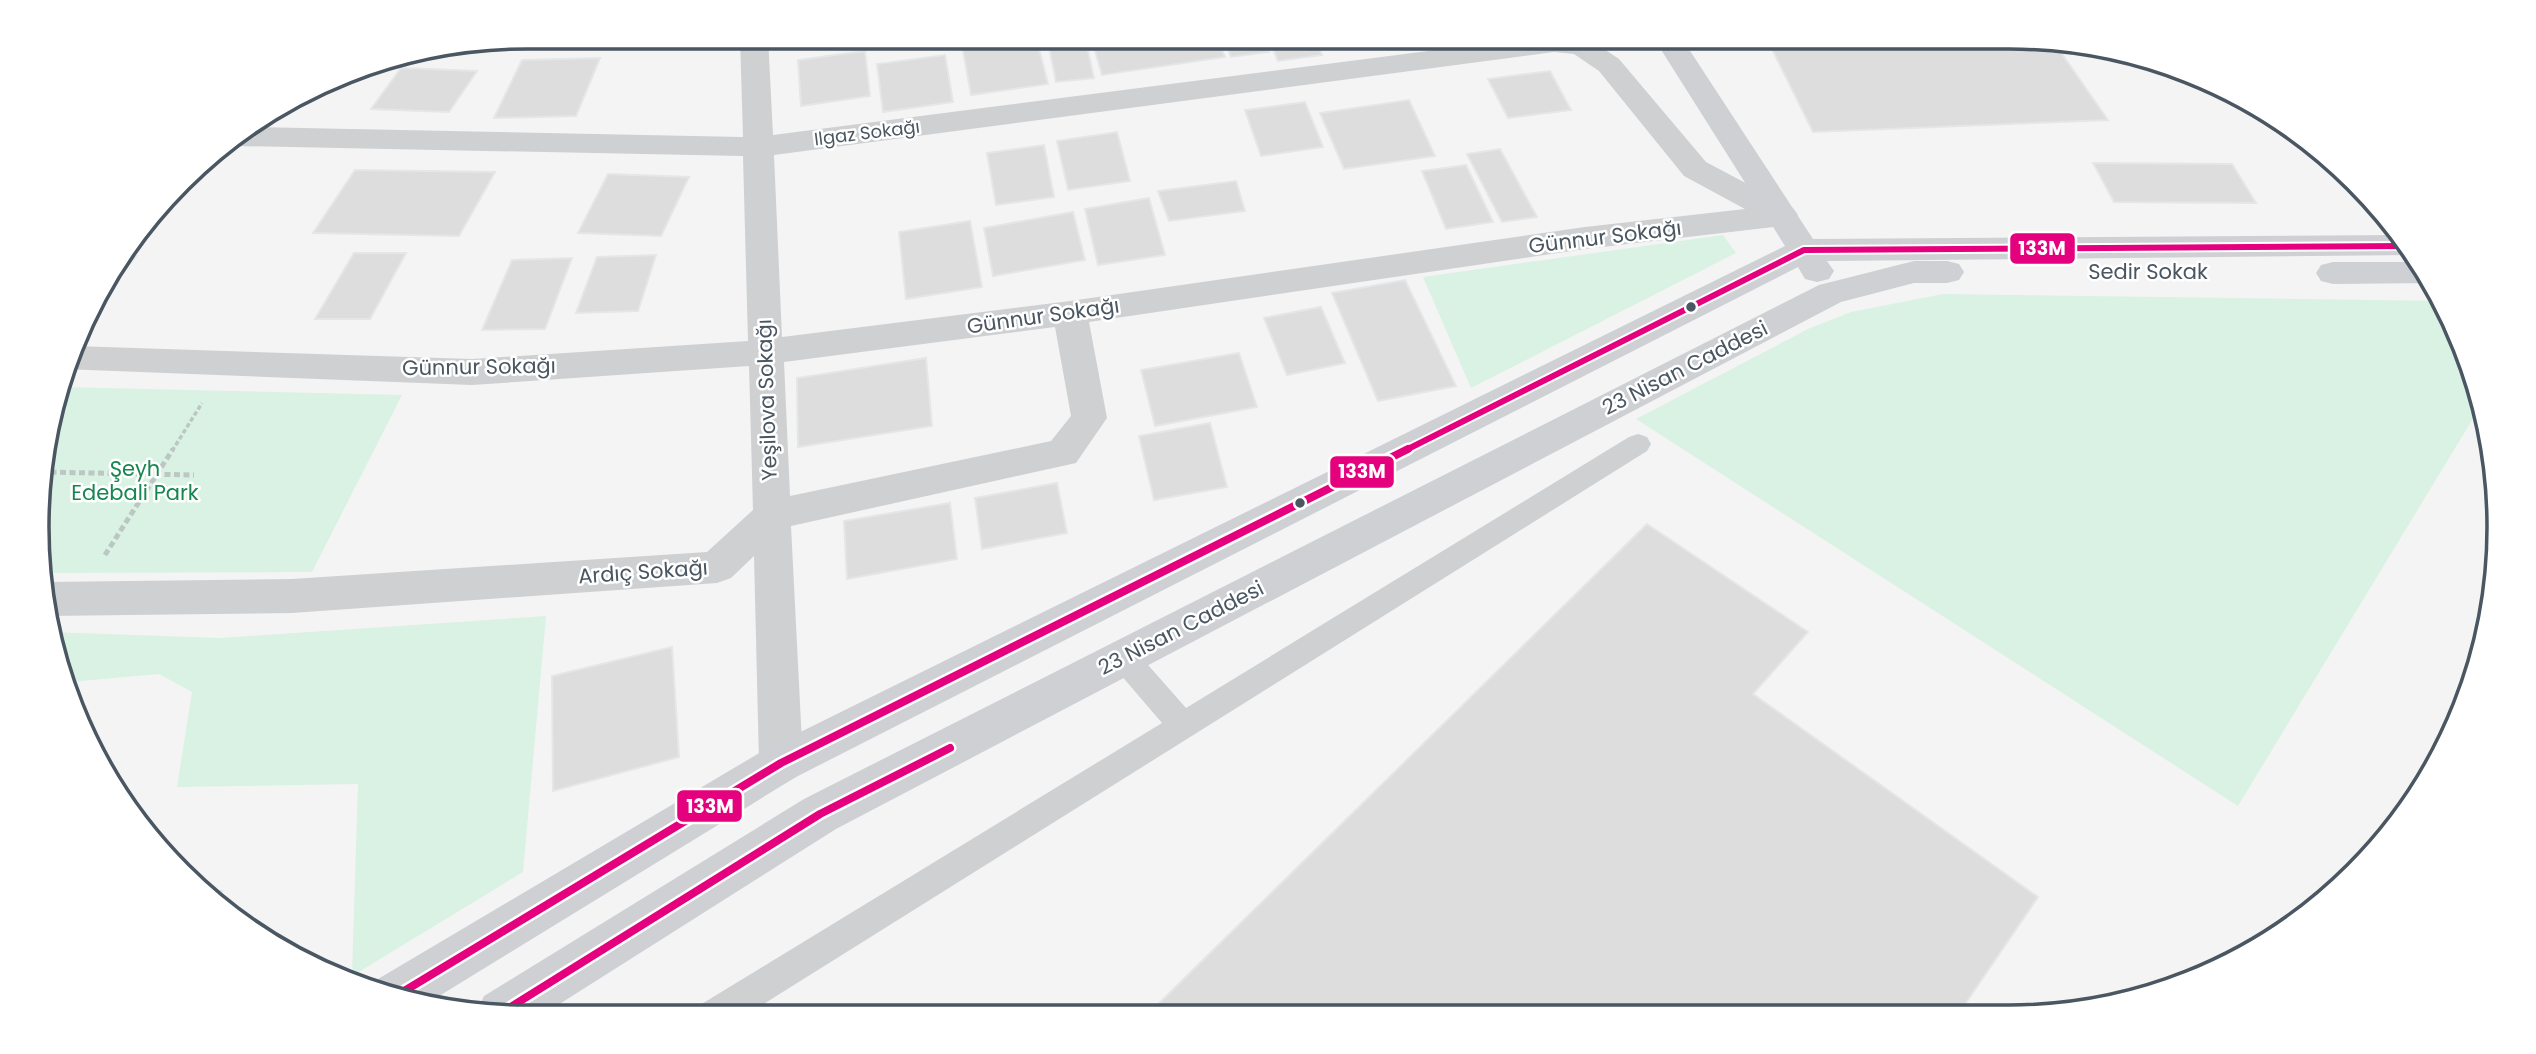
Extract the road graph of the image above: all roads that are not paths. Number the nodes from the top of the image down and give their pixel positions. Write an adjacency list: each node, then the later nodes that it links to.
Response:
1 (754, 49): 6 (street, Yeşilova Sokağı)
2 (1454, 49): 6 (street, Ilgaz Sokağı)
3 (1585, 49): 7 (street, Ilgaz Sokağı)
4 (1675, 49): 7 (street)
5 (252, 136): 6 (street, Ilgaz Sokağı)
6 (758, 147): 13 (street, Yeşilova Sokağı)
7 (1782, 215): 9 (street); 12 (street, Günnur Sokağı)
8 (2395, 246): 9 (street)
9 (1804, 250): 11 (street); 20 (street)
10 (2414, 273): 11 (street, Sedir Sokak)
11 (1831, 293): 18 (street, 23 Nisan Caddesi)
12 (1070, 313): 13 (street, Günnur Sokağı); 16 (street)
13 (765, 352): 14 (street, Günnur Sokağı); 16 (street, Yeşilova Sokağı)
14 (80, 358)
15 (1639, 444): 19 (lane)
16 (772, 515): 17 (street, Ardıç Sokağı); 20 (street, Yeşilova Sokağı)
17 (62, 598)
18 (1124, 658): 19 (lane); 22 (street, 23 Nisan Caddesi)
19 (1182, 725): 23 (lane)
20 (781, 763): 21 (street)
21 (406, 990)
22 (514, 1005)
23 (731, 1005)

